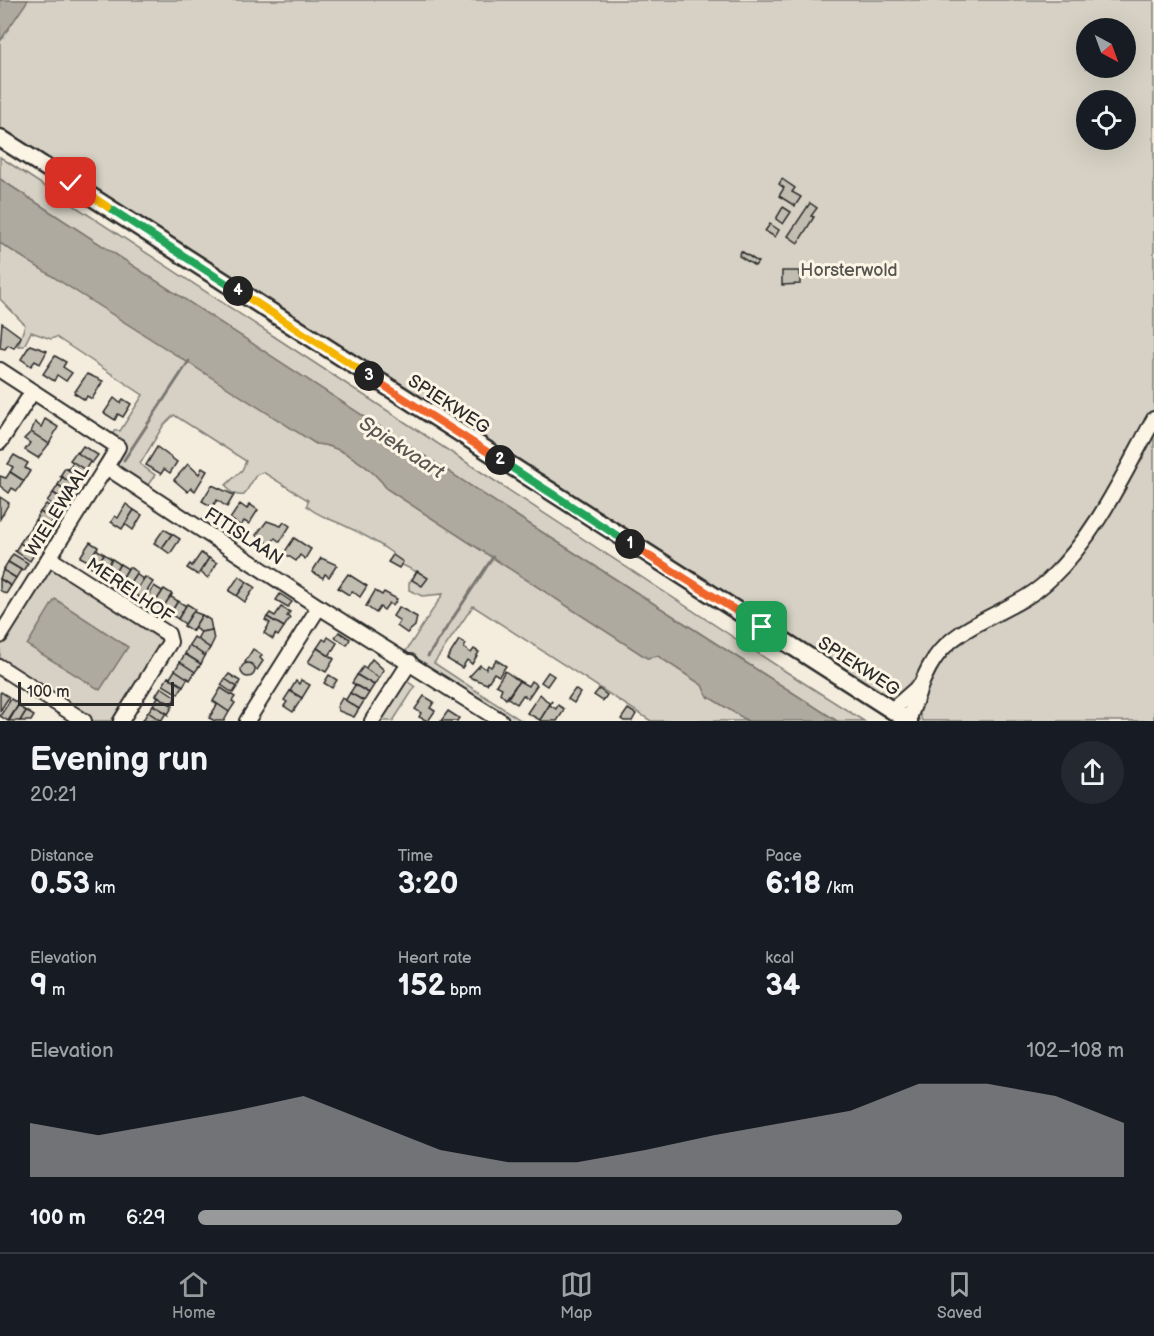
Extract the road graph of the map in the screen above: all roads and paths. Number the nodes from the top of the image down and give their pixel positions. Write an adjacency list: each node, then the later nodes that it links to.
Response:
1 (0, 138): 13 (main road, SPIEKWEG)
2 (0, 370): 3 (street)
3 (33, 391): 5 (street); 6 (street)
4 (1154, 419): 12 (street)
5 (0, 442)
6 (106, 466): 7 (street, WIELEWAAL); 8 (street, FITISLAAN)
7 (49, 558): 9 (street, WIELEWAAL); 15 (street, MERELHOF)
8 (319, 607): 10 (street, FITISLAAN); 16 (street)
9 (0, 636)
10 (410, 662): 17 (street); 18 (street, FITISLAAN)
11 (0, 667): 14 (street)
12 (918, 687): 13 (street); 19 (street)
13 (892, 710): 19 (main road, SPIEKWEG)
14 (84, 721)
15 (121, 721)
16 (247, 721)
17 (372, 721)
18 (501, 721)
19 (908, 721)

